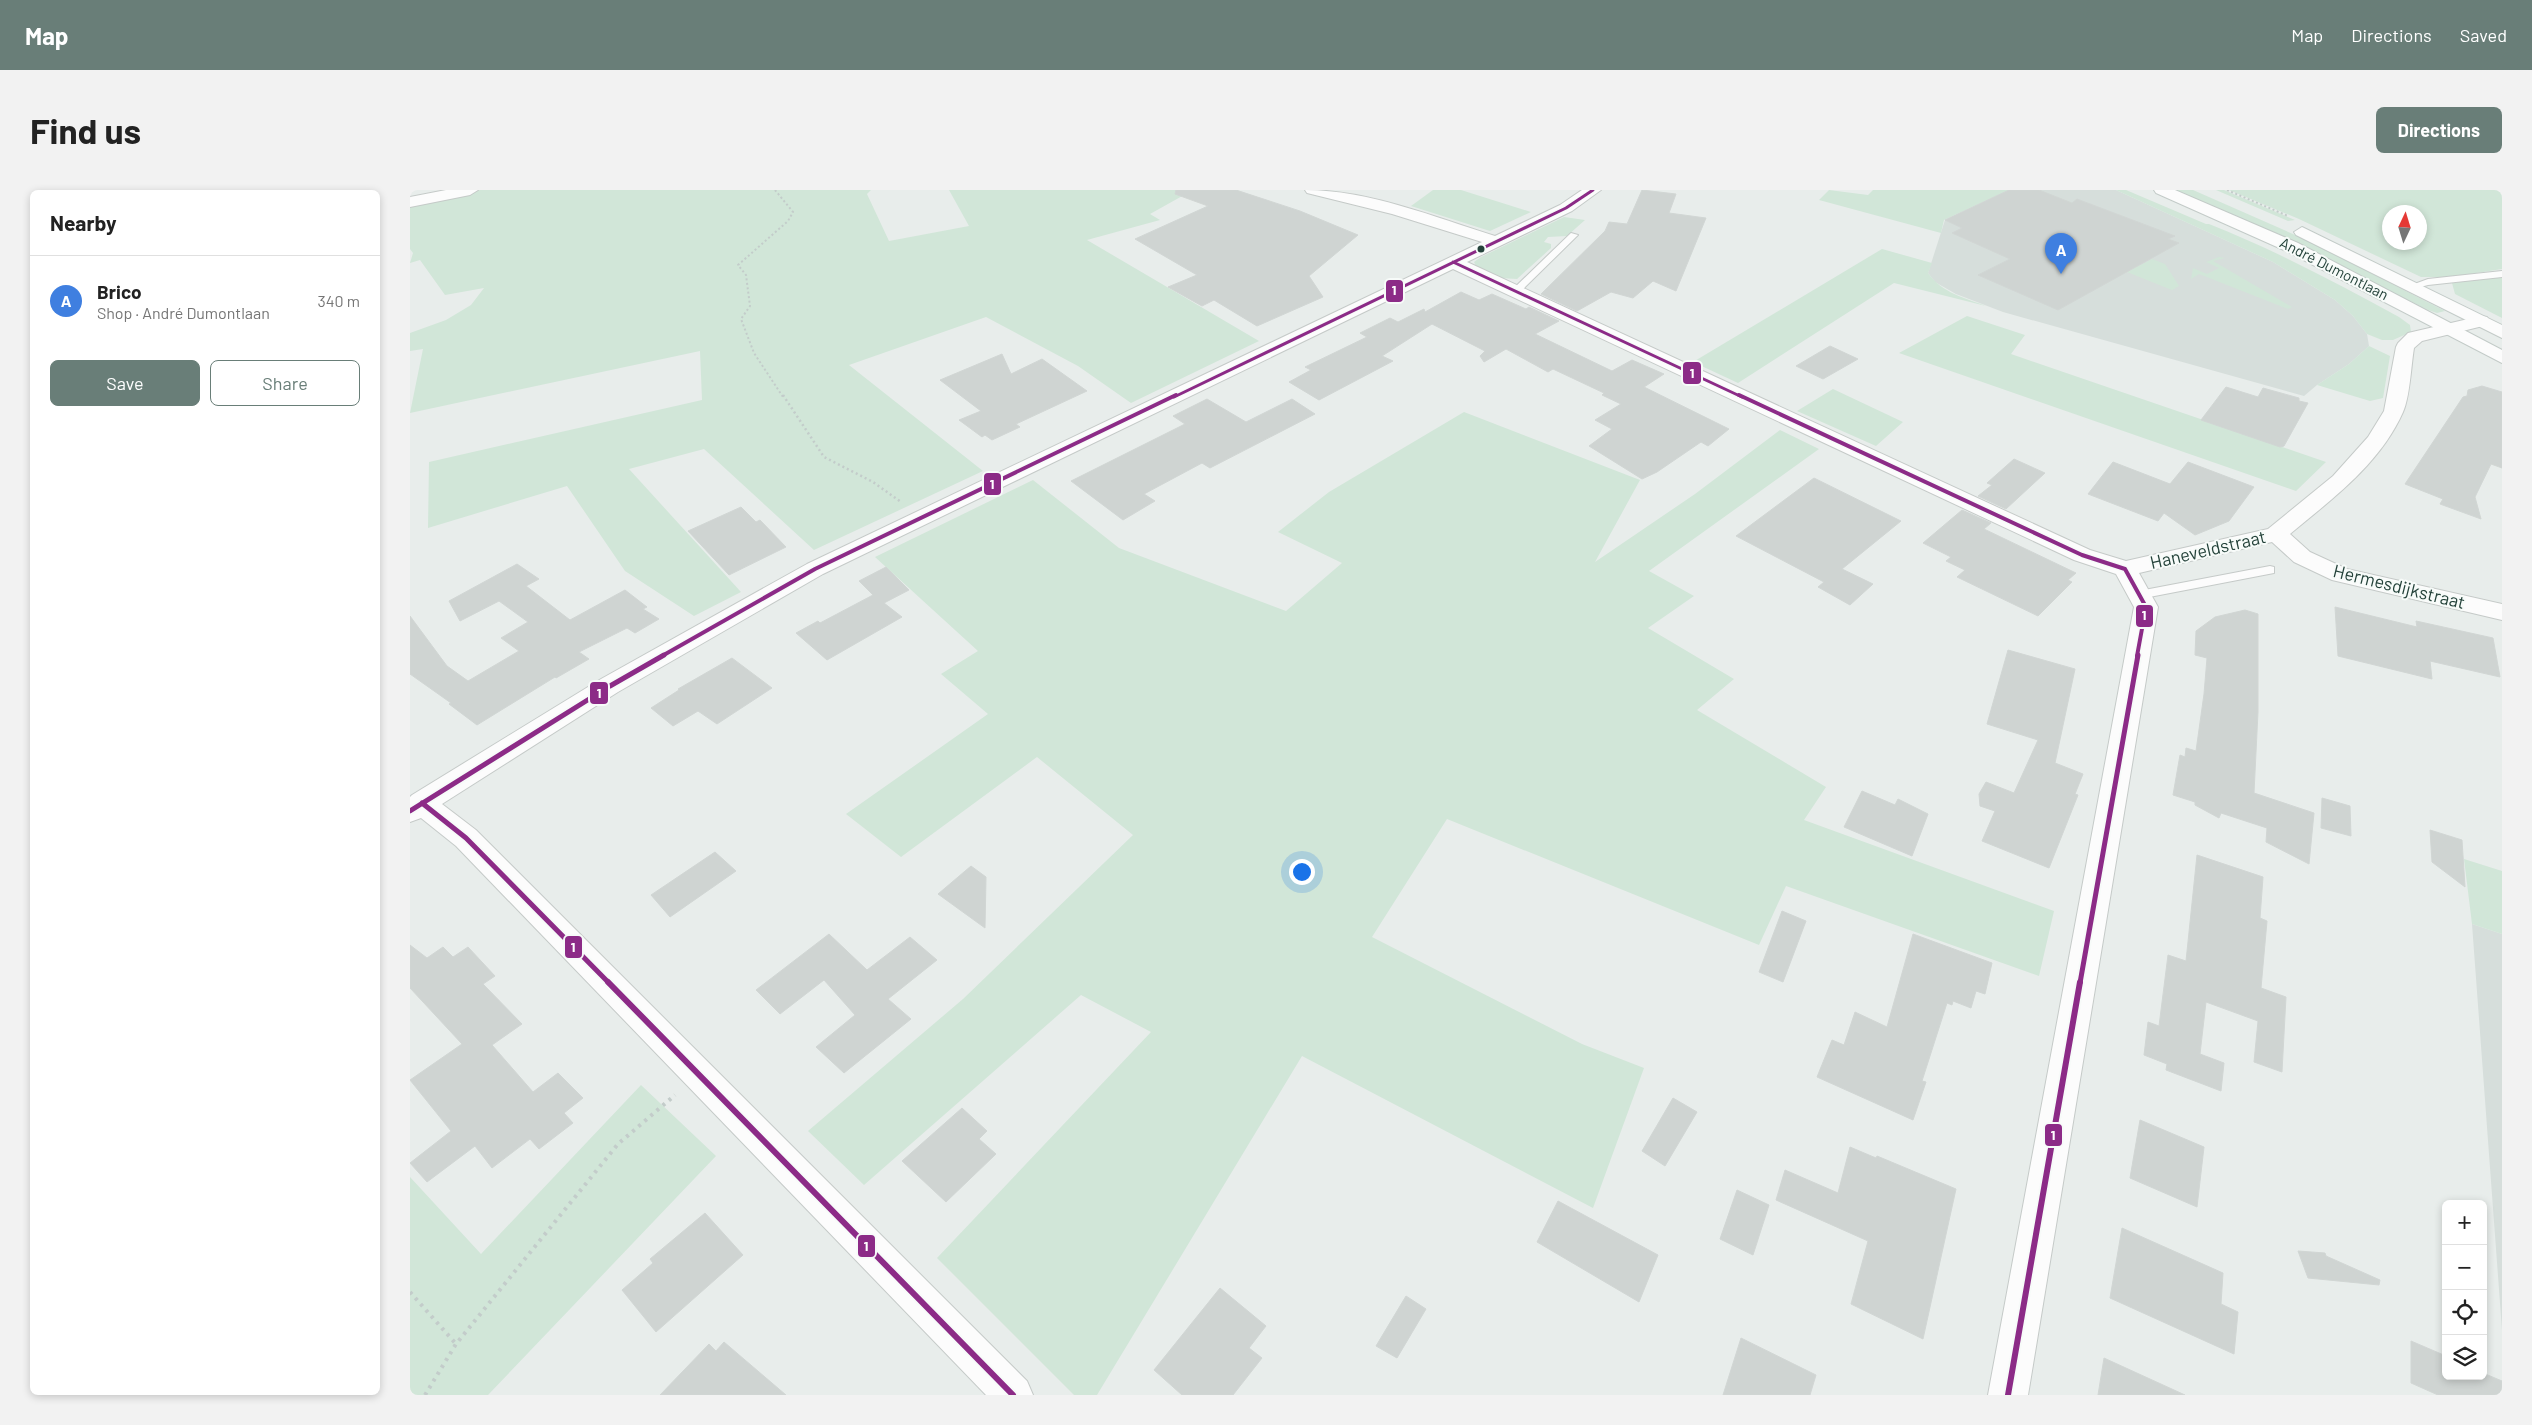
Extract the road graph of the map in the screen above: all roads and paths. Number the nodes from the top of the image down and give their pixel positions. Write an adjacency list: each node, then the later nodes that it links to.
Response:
1 (470, 190): 7 (street)
2 (775, 190): 21 (path)
3 (1313, 190): 10 (street)
4 (1593, 190): 10 (street)
5 (2162, 190): 18 (street, André Dumontlaan)
6 (2227, 190): 8 (path)
7 (410, 202)
8 (2287, 220): 15 (street, André Dumontlaan)
9 (1574, 235): 12 (lane)
10 (1496, 241): 13 (street)
11 (1551, 241): 12 (lane)
12 (1564, 244): 16 (lane)
13 (1453, 262): 16 (street); 27 (street)
14 (2502, 274): 15 (lane)
15 (2413, 286): 17 (street, André Dumontlaan)
16 (1515, 292): 23 (street)
17 (2481, 321): 18 (street, Haneveldstraat); 19 (street, André Dumontlaan)
18 (2450, 329): 20 (street, André Dumontlaan); 22 (street, Haneveldstraat)
19 (2502, 332)
20 (2502, 356)
21 (904, 504)
22 (2276, 534): 23 (street, Haneveldstraat); 26 (street, Hermesdijkstraat)
23 (2125, 568): 25 (street, Haneveldstraat)
24 (2270, 570): 25 (lane)
25 (2139, 595): 33 (street, Haneveldstraat)
26 (2502, 612)
27 (416, 807): 28 (street)
28 (698, 1075): 30 (path); 32 (street)
29 (410, 1292): 30 (path)
30 (456, 1344): 31 (path)
31 (425, 1395)
32 (1013, 1395)
33 (2008, 1395)

